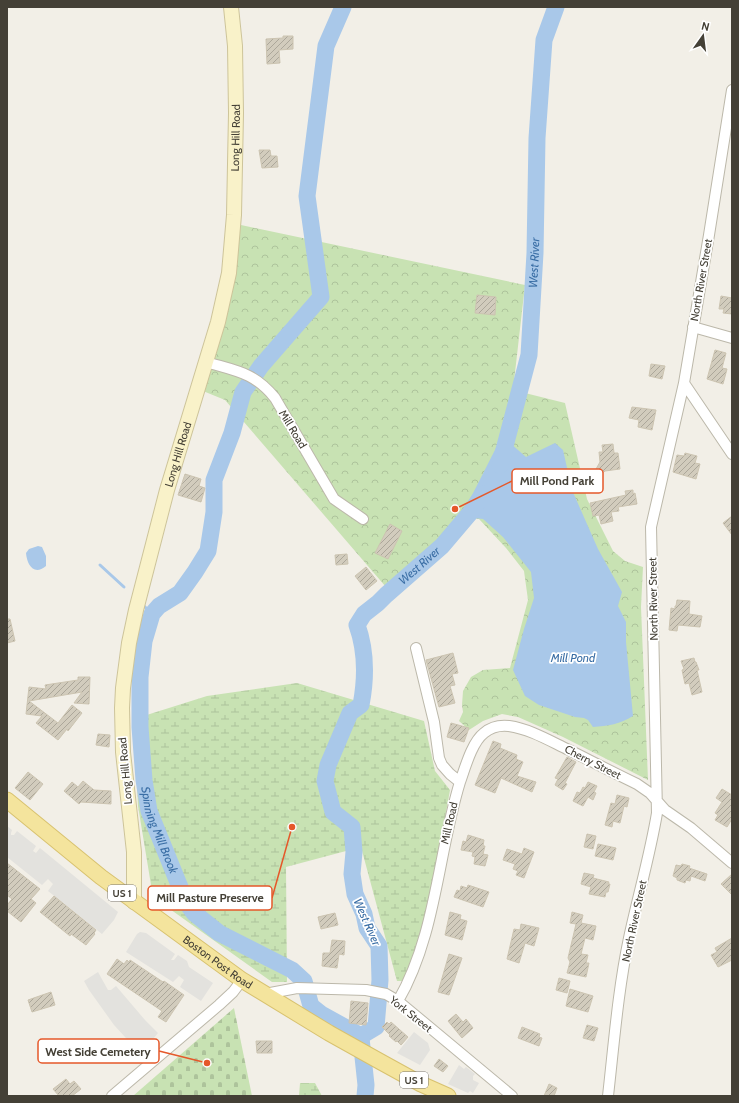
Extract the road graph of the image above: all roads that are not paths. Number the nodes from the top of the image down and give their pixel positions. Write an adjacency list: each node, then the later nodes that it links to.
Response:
1 (231, 7): 6 (street, Long Hill Road)
2 (732, 90): 3 (street, North River Street)
3 (731, 103): 4 (street, North River Street)
4 (693, 327): 5 (street); 7 (street, North River Street)
5 (732, 338)
6 (206, 362): 9 (street, Mill Road); 15 (street, Long Hill Road)
7 (684, 383): 8 (street); 13 (street, North River Street)
8 (732, 454)
9 (363, 519)
10 (416, 648): 11 (street)
11 (460, 782): 13 (street, Cherry Street); 18 (street, Mill Road)
12 (7, 800): 15 (main road, Boston Post Road / US 1)
13 (657, 800): 14 (street, Cherry Street); 22 (street, North River Street)
14 (732, 863)
15 (134, 902): 16 (main road, Boston Post Road / US 1)
16 (242, 980): 17 (main road, Boston Post Road / US 1); 19 (street)
17 (265, 994): 18 (street, York Street); 20 (main road, Boston Post Road / US 1)
18 (398, 1001): 21 (street, York Street)
19 (112, 1096)
20 (448, 1096)
21 (512, 1096)
22 (608, 1096)

